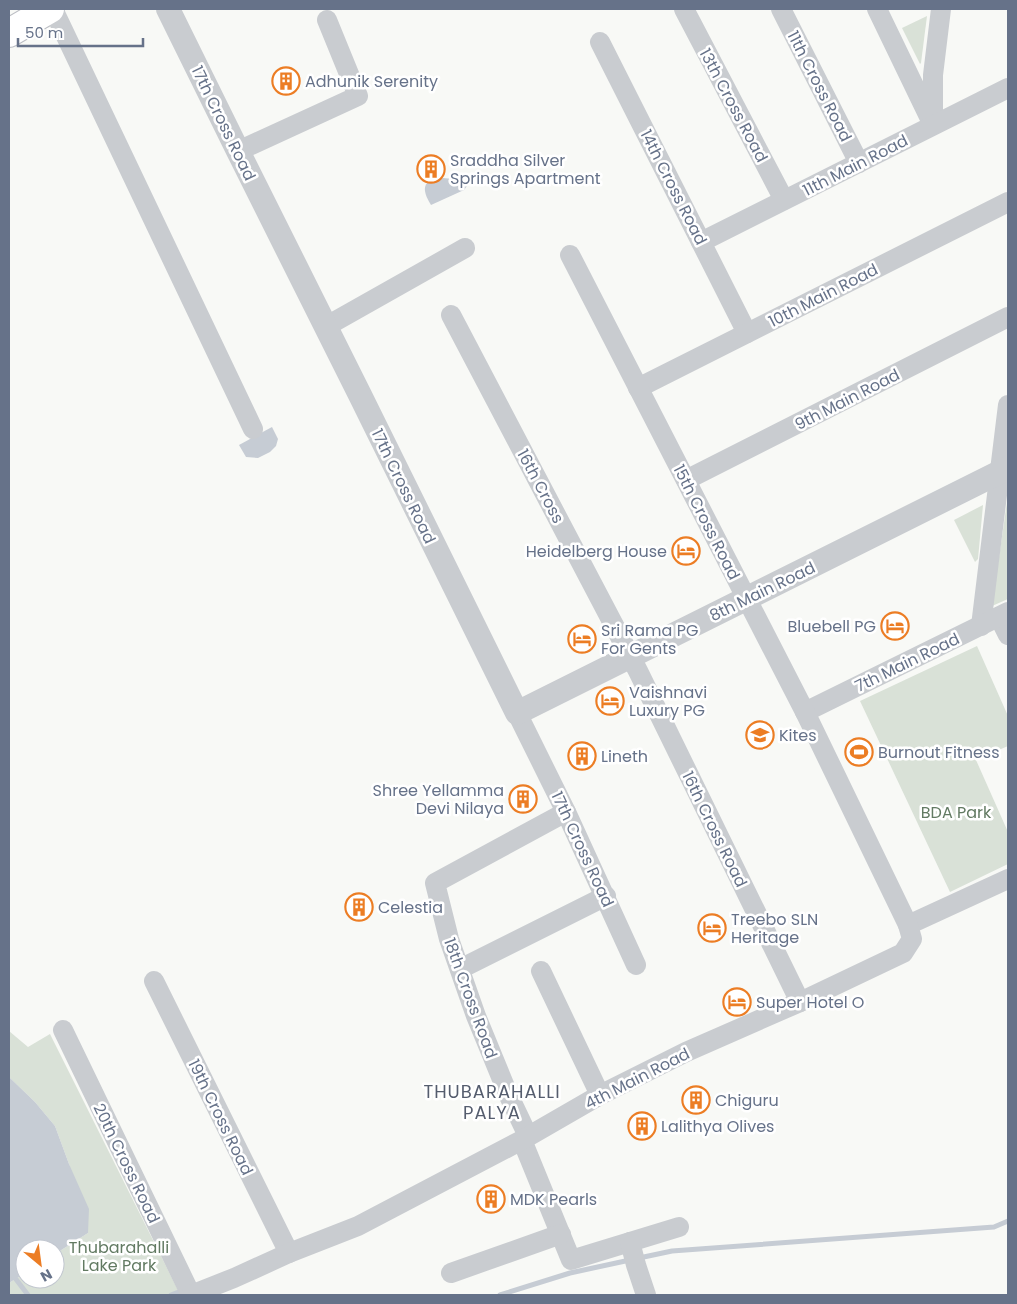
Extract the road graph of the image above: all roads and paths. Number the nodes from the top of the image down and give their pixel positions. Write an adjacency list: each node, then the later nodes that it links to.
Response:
1 (51, 9): 8 (main road); 25 (street)
2 (168, 9): 12 (street, 17th Cross Road)
3 (684, 9): 14 (street, 13th Cross Road)
4 (781, 9): 13 (street, 11th Cross Road)
5 (877, 9): 11 (street)
6 (941, 9): 11 (street)
7 (327, 20): 12 (street)
8 (9, 33)
9 (600, 42): 16 (street, 14th Cross Road)
10 (1008, 88): 11 (street, 11th Main Road)
11 (933, 125): 13 (street, 11th Main Road)
12 (238, 152): 21 (street, 17th Cross Road)
13 (859, 163): 14 (street, 11th Main Road)
14 (784, 200): 16 (street, 11th Main Road)
15 (1008, 202): 22 (street, 10th Main Road)
16 (702, 242): 22 (street, 14th Cross Road)
17 (465, 248): 21 (street)
18 (570, 255): 23 (street, 15th Cross Road)
19 (451, 315): 32 (street, 16th Cross)
20 (1008, 317): 27 (street, 9th Main Road)
21 (325, 328): 34 (street, 17th Cross Road)
22 (748, 333): 23 (street, 10th Main Road)
23 (638, 388): 27 (street, 15th Cross Road)
24 (1008, 405): 26 (street)
25 (253, 429)
26 (1004, 471): 28 (street, 8th Main Road); 30 (street)
27 (686, 480): 28 (street, 15th Cross Road)
28 (746, 598): 32 (street, 8th Main Road); 33 (street, 15th Cross Road)
29 (1004, 615): 30 (street, 7th Main Road); 31 (street)
30 (981, 626): 33 (street, 7th Main Road)
31 (1008, 635)
32 (630, 657): 34 (street, 8th Main Road); 43 (street, 16th Cross Road)
33 (805, 712): 38 (street, 15th Cross Road)
34 (517, 713): 35 (street, 17th Cross Road)
35 (566, 812): 37 (street, 17th Cross Road); 40 (street, 18th Cross Road)
36 (1008, 879): 38 (street)
37 (606, 896): 39 (street, 17th Cross Road); 40 (street)
38 (908, 925): 43 (street, 4th Main Road)
39 (636, 965)
40 (460, 969): 46 (street, 18th Cross Road)
41 (541, 971): 45 (street)
42 (154, 980): 49 (street, 19th Cross Road)
43 (800, 1002): 45 (street, 4th Main Road)
44 (63, 1030): 52 (street, 20th Cross Road)
45 (600, 1095): 46 (street, 4th Main Road)
46 (525, 1138): 48 (street, 18th Cross Road); 49 (street, 4th Main Road)
47 (679, 1227): 50 (street)
48 (561, 1234): 50 (street, 18th Cross Road); 51 (street)
49 (289, 1253): 52 (street, 4th Main Road)
50 (633, 1254): 53 (street)
51 (451, 1273)
52 (191, 1295)
53 (646, 1295)

